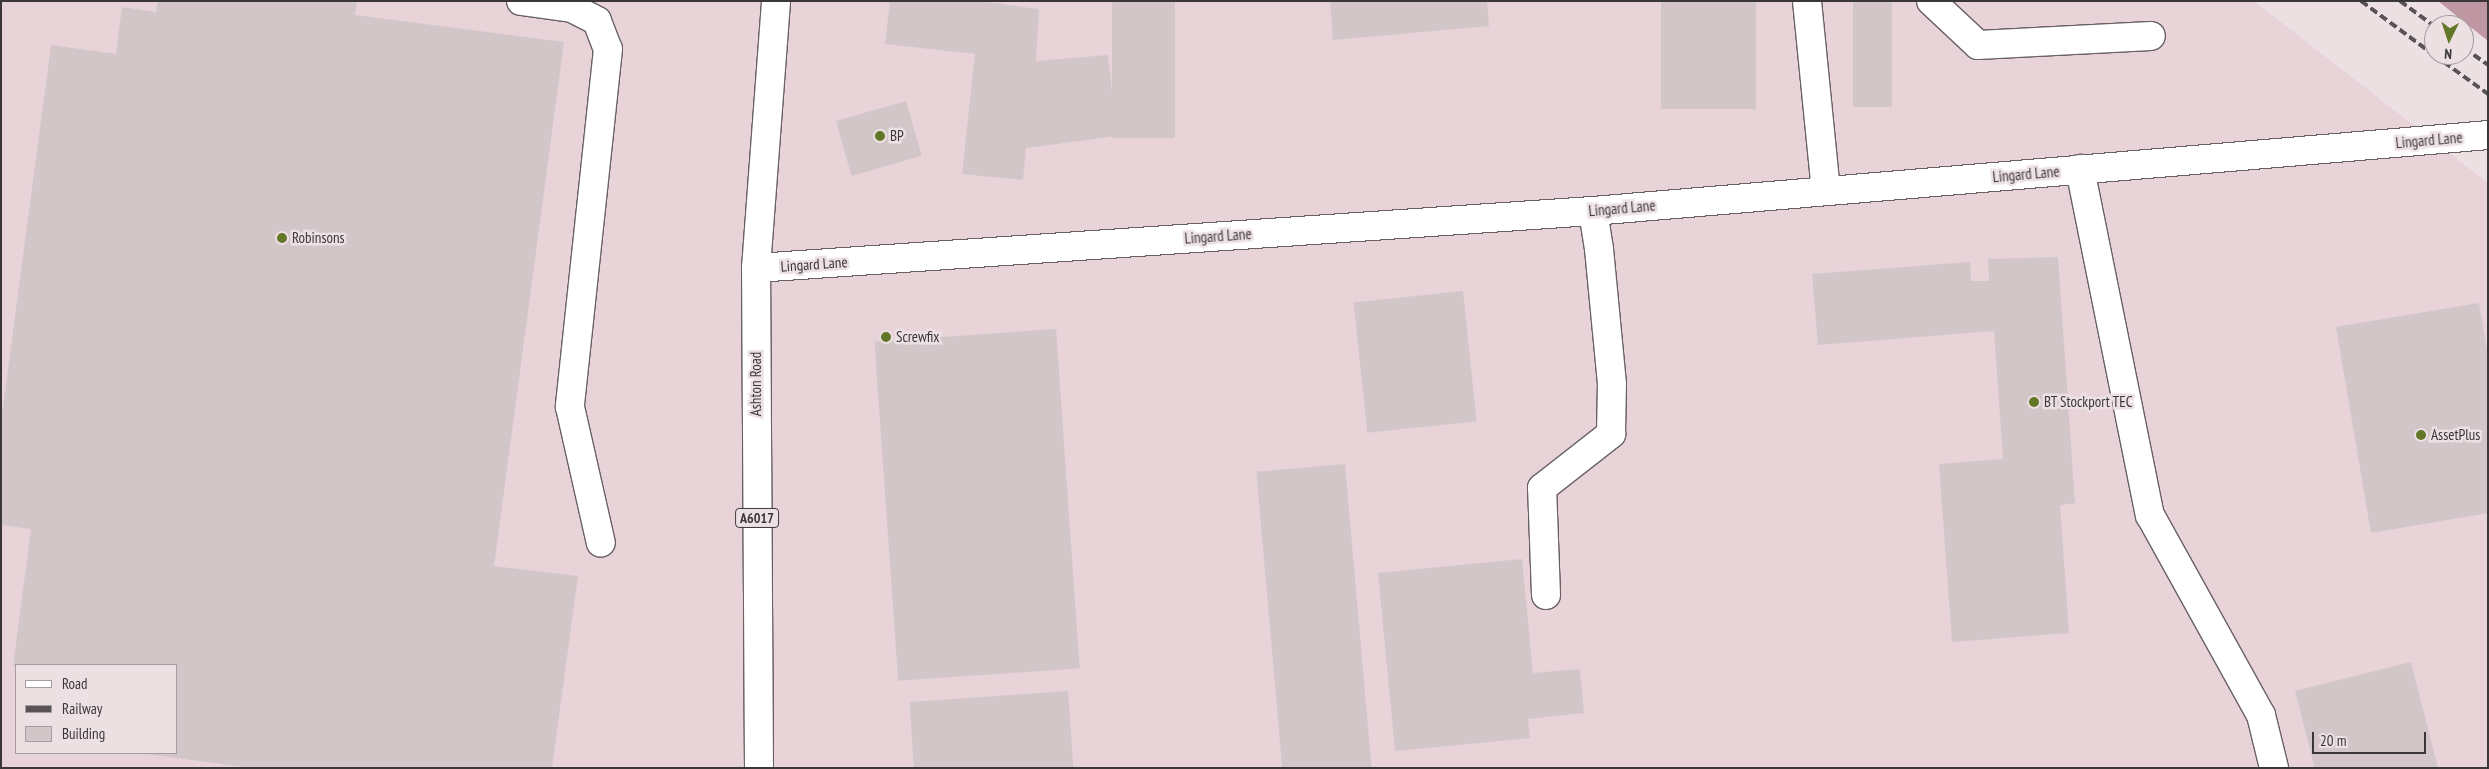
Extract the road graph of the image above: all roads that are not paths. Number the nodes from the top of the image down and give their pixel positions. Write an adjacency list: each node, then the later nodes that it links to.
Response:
1 (521, 1): 11 (main road)
2 (776, 1): 10 (main road, Ashton Road / A6017)
3 (1807, 1): 8 (main road)
4 (1931, 1): 5 (main road)
5 (2151, 36)
6 (2488, 135): 7 (main road, Lingard Lane)
7 (2080, 170): 8 (main road, Lingard Lane); 14 (main road)
8 (1826, 190): 9 (main road, Lingard Lane)
9 (1593, 211): 10 (main road, Lingard Lane); 12 (main road)
10 (756, 268): 13 (main road, Ashton Road / A6017)
11 (601, 542)
12 (1546, 595)
13 (758, 768)
14 (2274, 768)

